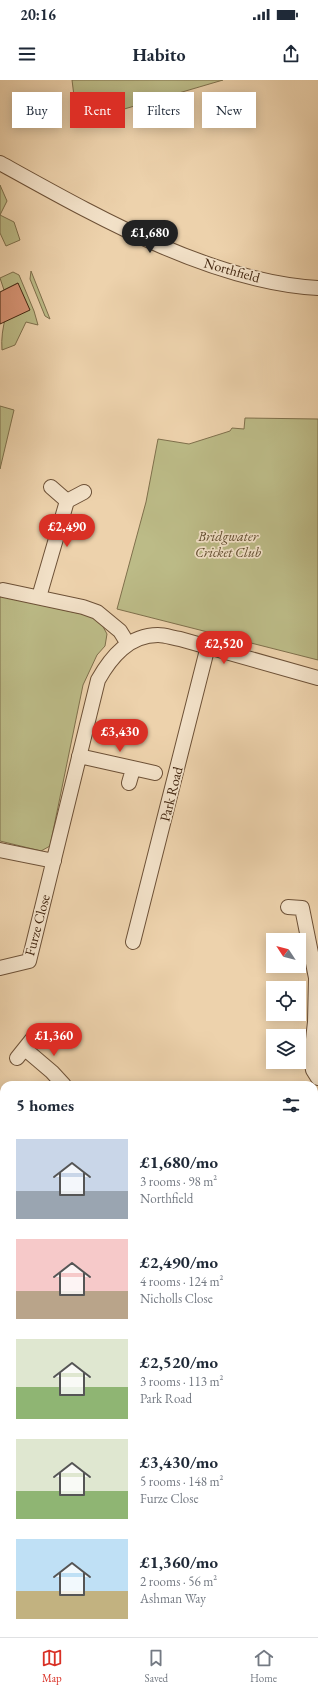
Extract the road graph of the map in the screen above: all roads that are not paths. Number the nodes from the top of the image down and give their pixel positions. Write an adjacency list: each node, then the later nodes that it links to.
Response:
1 (0, 163): 2 (street, Northfield)
2 (318, 288)
3 (50, 487): 5 (street)
4 (84, 492): 5 (street)
5 (67, 501): 7 (street)
6 (3, 590): 7 (street)
7 (39, 597): 8 (street)
8 (128, 644): 9 (street); 11 (street, Furze Close)
9 (208, 646): 10 (street); 16 (street, Park Road)
10 (318, 678)
11 (79, 756): 12 (street); 14 (street, Furze Close)
12 (155, 773)
13 (0, 850): 14 (street)
14 (54, 860): 17 (street, Furze Close)
15 (288, 907): 19 (street)
16 (133, 942)
17 (0, 968)
18 (25, 1048): 20 (street)
19 (318, 1078)
20 (60, 1081)

